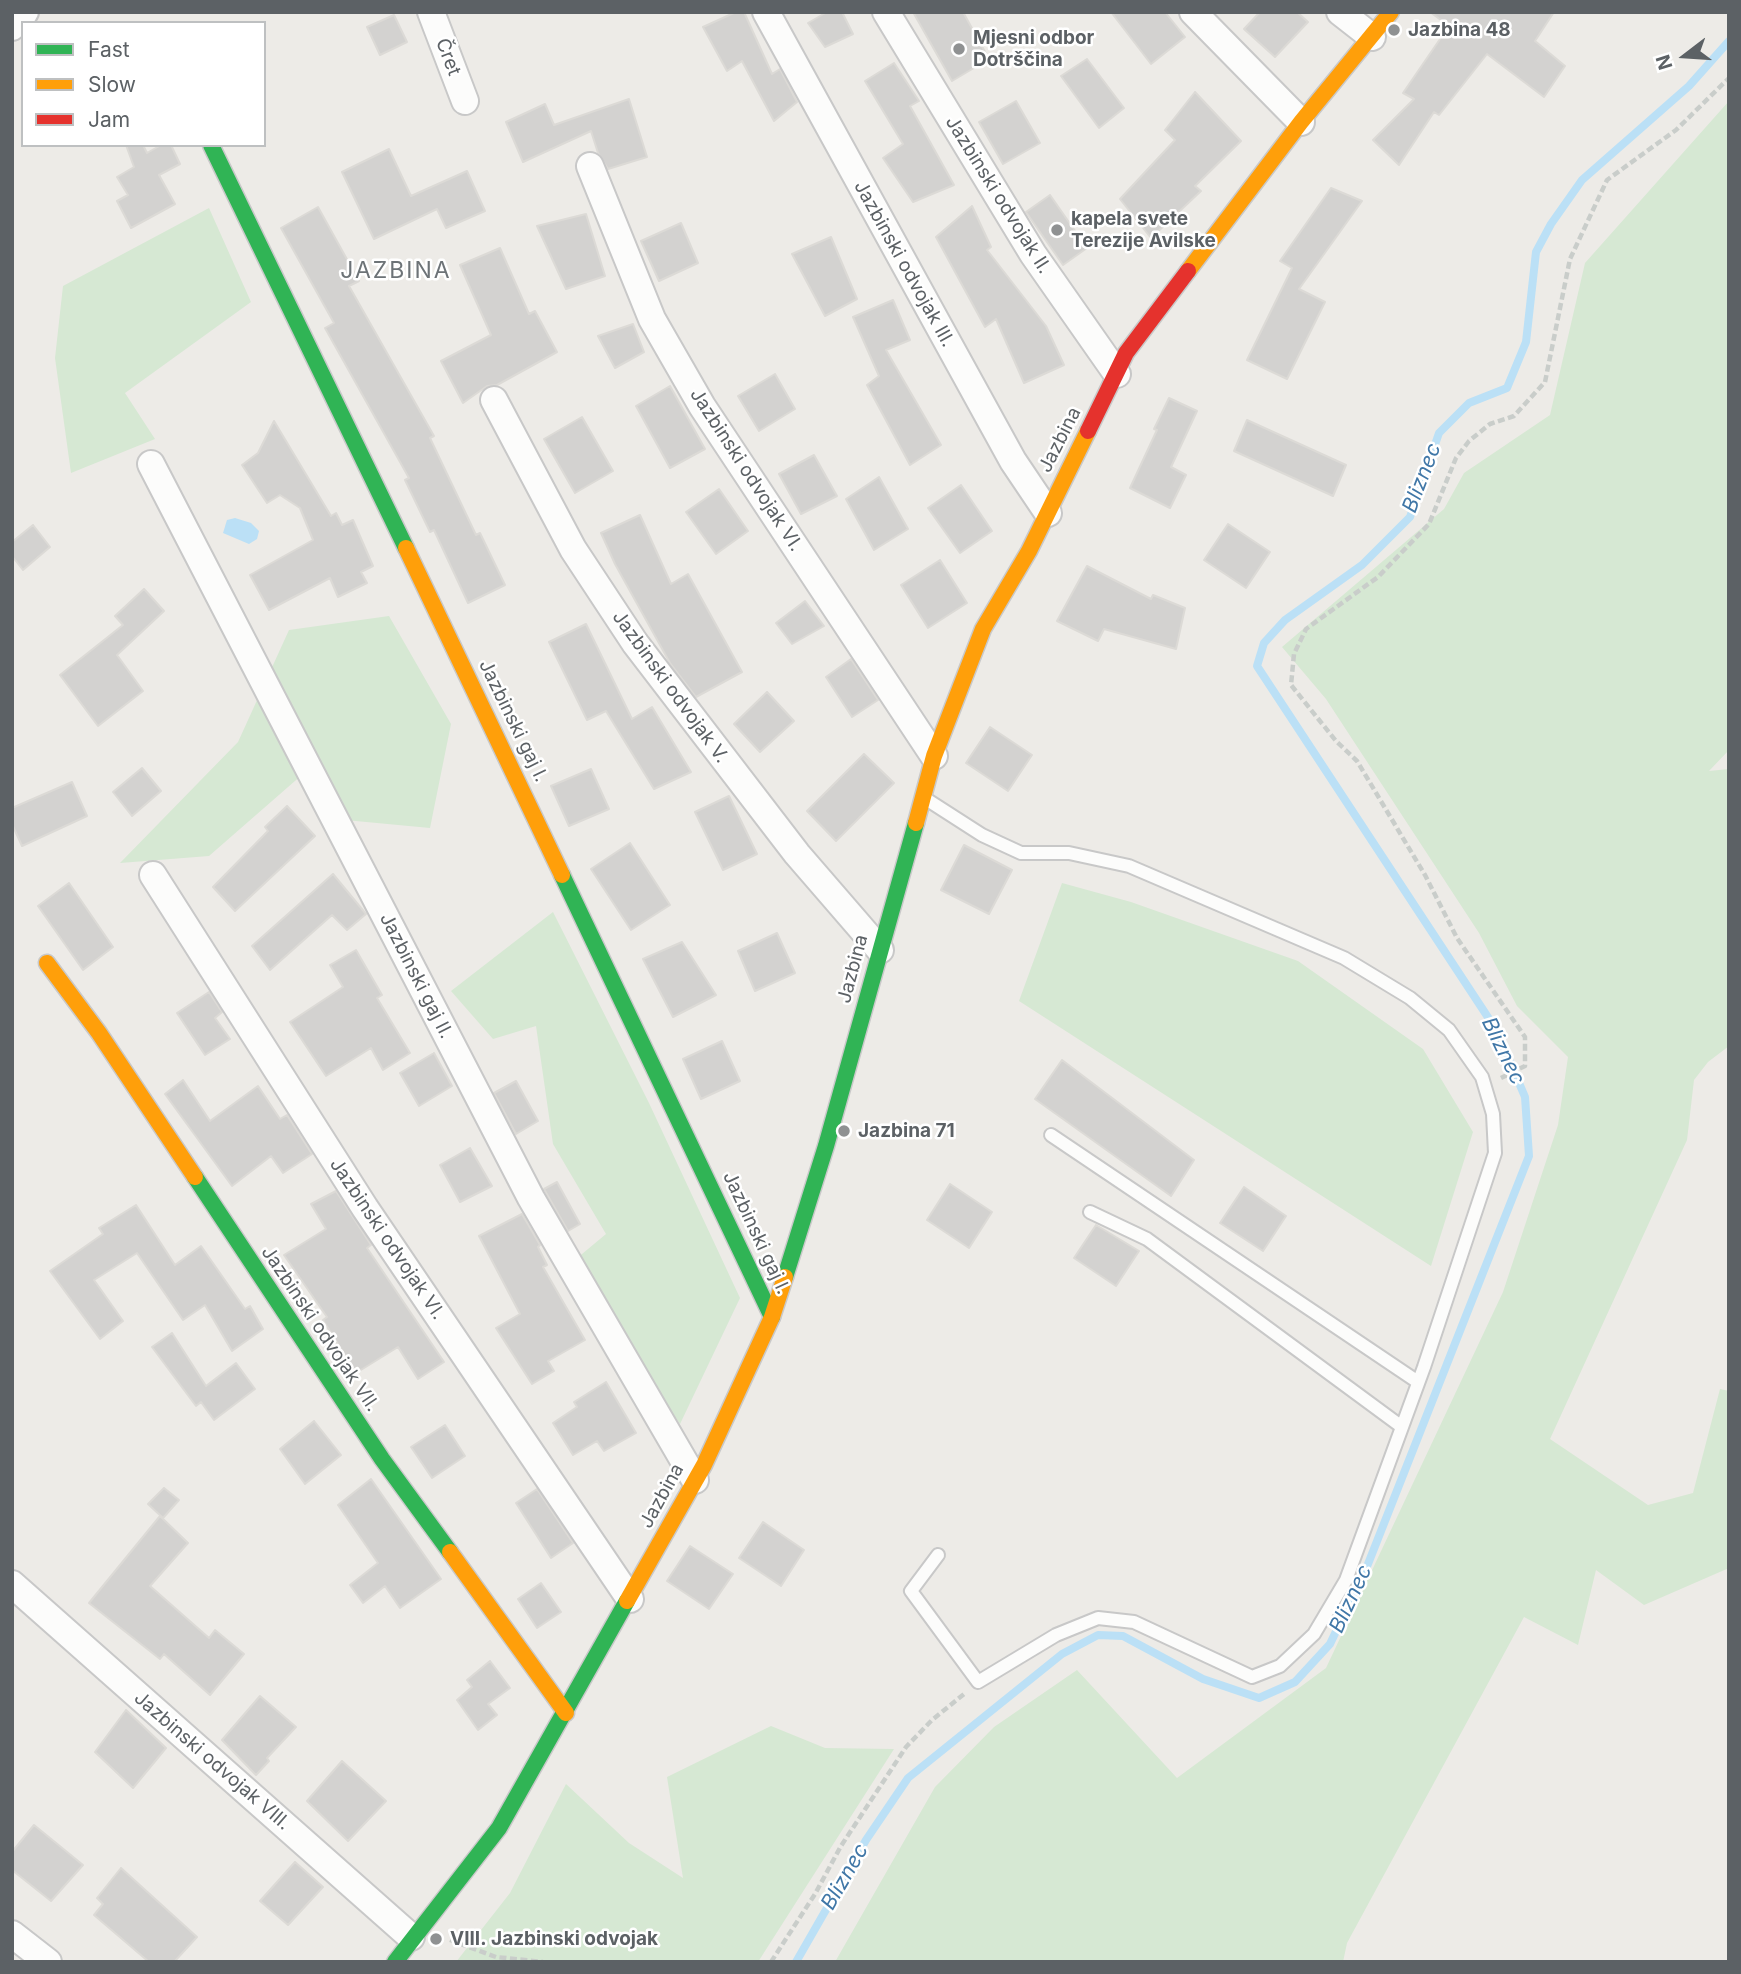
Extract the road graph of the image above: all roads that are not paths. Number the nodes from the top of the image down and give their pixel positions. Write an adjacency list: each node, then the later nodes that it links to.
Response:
1 (25, 12): 8 (street)
2 (431, 12): 10 (street, Čret)
3 (766, 12): 17 (street, Jazbinski odvojak III.)
4 (886, 12): 14 (street, Jazbinski odvojak II.)
5 (1193, 12): 11 (street)
6 (1340, 12): 9 (street)
7 (1391, 12): 9 (street, Jazbina)
8 (12, 27)
9 (1372, 37): 11 (street, Jazbina)
10 (464, 101)
11 (1301, 122): 14 (street, Jazbina)
12 (212, 147): 25 (street, Jazbinski gaj I.)
13 (590, 166): 18 (street, Jazbinski odvojak VI.)
14 (1117, 374): 17 (street, Jazbina)
15 (494, 400): 21 (street, Jazbinski odvojak V.)
16 (151, 464): 28 (street, Jazbinski gaj II.)
17 (1048, 513): 18 (street, Jazbina)
18 (934, 756): 19 (street, Jazbina)
19 (923, 797): 21 (street, Jazbina); 26 (lane)
20 (153, 875): 31 (street, Jazbinski odvojak VI.)
21 (880, 950): 25 (street, Jazbina)
22 (47, 963): 32 (street, Jazbinski odvojak VII.)
23 (1051, 1135): 26 (lane)
24 (1090, 1212): 27 (lane)
25 (772, 1317): 28 (street, Jazbina)
26 (1418, 1382): 27 (lane)
27 (1402, 1427): 29 (lane)
28 (695, 1480): 31 (street, Jazbina)
29 (938, 1555)
30 (12, 1584): 34 (street, Jazbinski odvojak VIII.)
31 (630, 1599): 32 (street, Jazbina)
32 (566, 1713): 34 (street, Jazbina)
33 (12, 1934): 35 (street)
34 (411, 1937): 36 (street, Jazbina)
35 (48, 1962)
36 (395, 1962)

